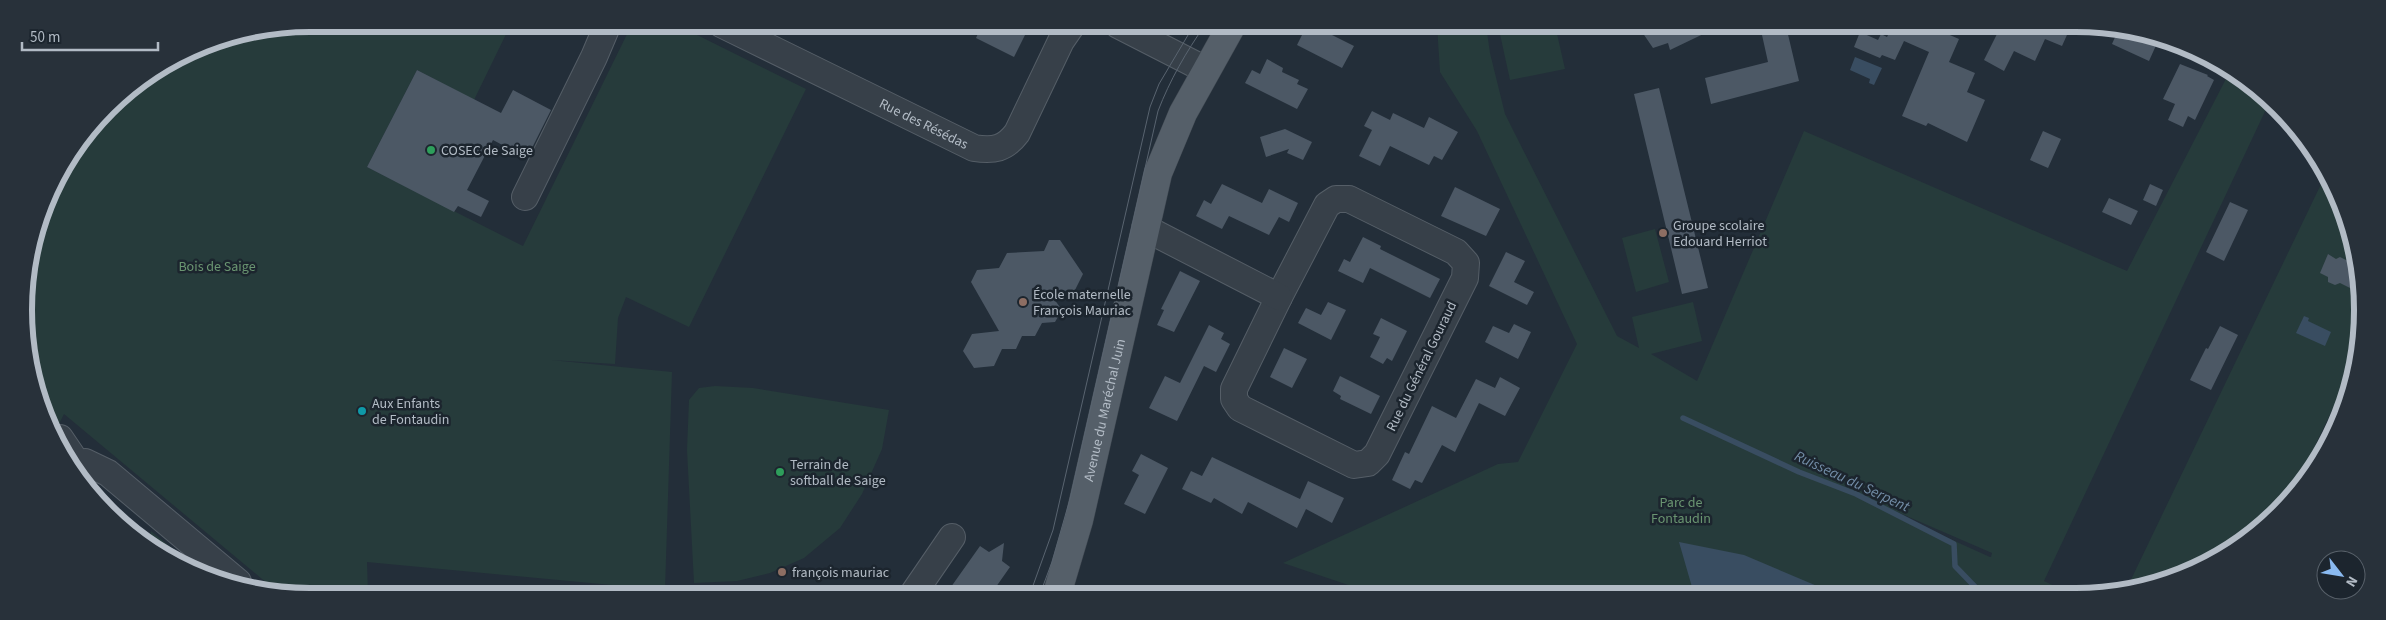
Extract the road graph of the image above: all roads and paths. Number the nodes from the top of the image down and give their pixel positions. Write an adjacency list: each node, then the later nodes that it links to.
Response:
1 (605, 32): 8 (street)
2 (737, 32): 3 (street, Rue des Résédas)
3 (1067, 32)
4 (1132, 32): 7 (street)
5 (1219, 32): 7 (main road, Avenue du Maréchal Juin)
6 (1227, 32): 7 (main road, Avenue du Maréchal Juin)
7 (1200, 67): 9 (main road, Avenue du Maréchal Juin)
8 (525, 197)
9 (1145, 228): 10 (street); 15 (main road, Avenue du Maréchal Juin)
10 (1279, 297): 10 (street, Rue du Général Gouraud)
11 (79, 463): 13 (street)
12 (952, 537): 14 (street)
13 (231, 576)
14 (917, 588)
15 (1059, 588)

